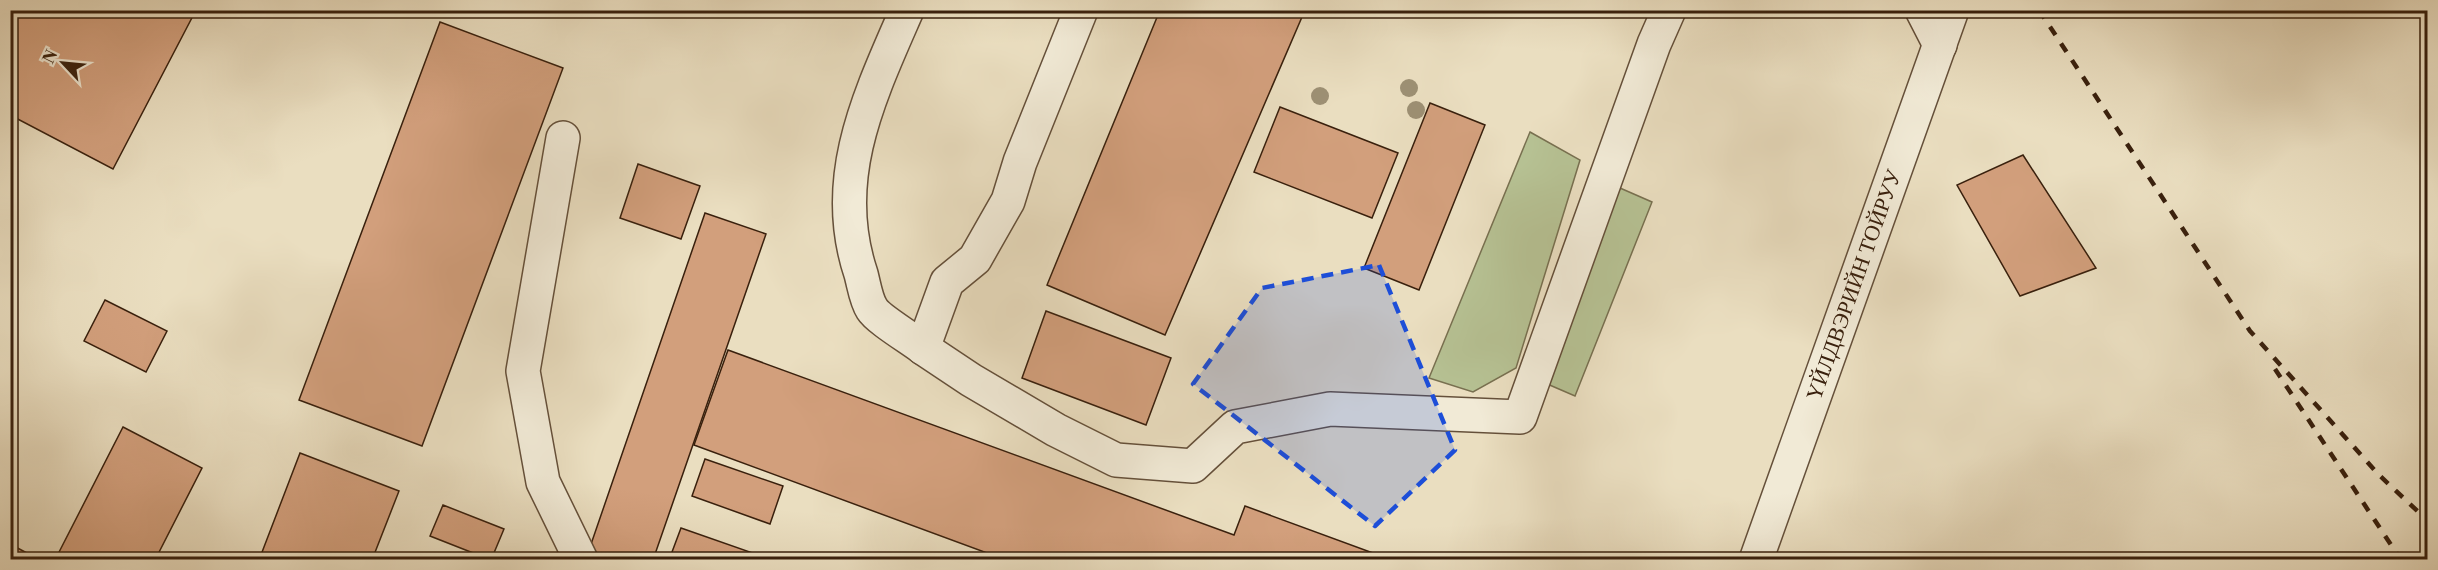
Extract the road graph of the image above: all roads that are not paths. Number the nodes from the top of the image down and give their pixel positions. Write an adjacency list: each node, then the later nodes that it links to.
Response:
1 (907, 10): 8 (lane)
2 (1081, 10): 8 (lane)
3 (1669, 10): 8 (lane)
4 (1922, 10): 6 (lane)
5 (1952, 10): 6 (lane, ҮЙЛДВЭРИЙН ТОЙРУУ)
6 (1940, 45): 10 (lane, ҮЙЛДВЭРИЙН ТОЙРУУ)
7 (563, 138): 9 (lane)
8 (924, 348)
9 (581, 560)
10 (1756, 560)

